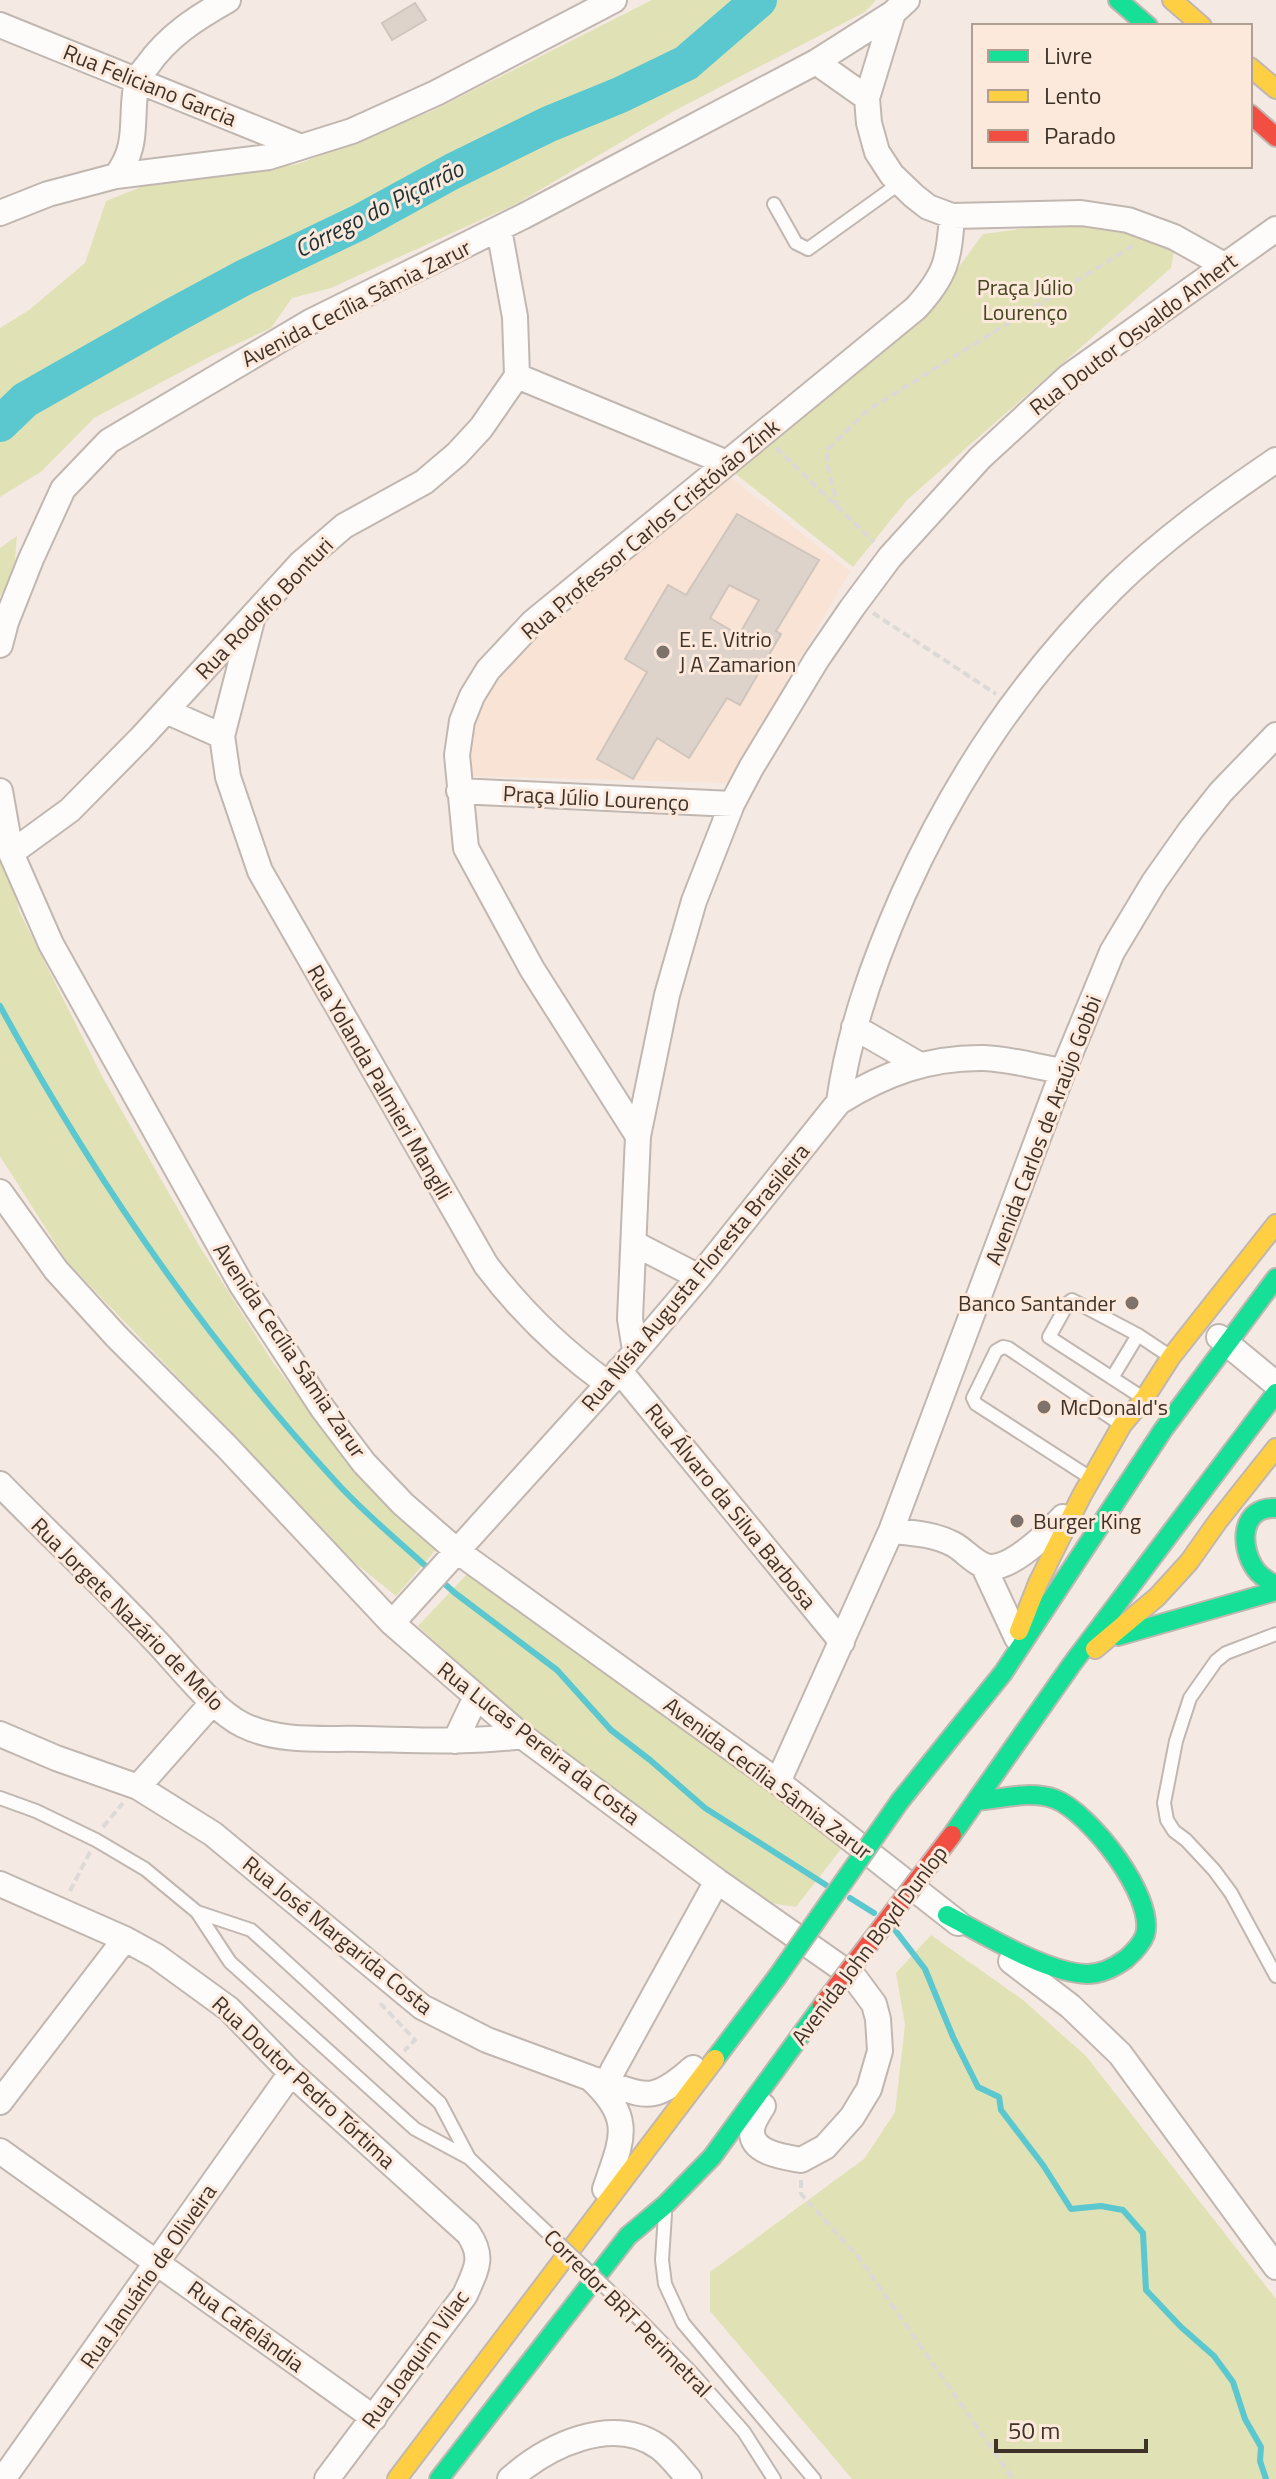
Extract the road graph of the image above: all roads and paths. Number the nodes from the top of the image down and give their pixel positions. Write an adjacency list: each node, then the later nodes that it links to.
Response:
1 (228, 0): 11 (street)
2 (614, 0): 16 (street)
3 (1118, 0): 6 (main road)
4 (1172, 0): 7 (main road)
5 (900, 6): 9 (street, Avenida Cecília Sâmia Zarur); 13 (street)
6 (1146, 24)
7 (1200, 24)
8 (0, 25): 11 (street, Rua Feliciano Garcia)
9 (816, 62): 13 (street); 22 (street, Avenida Cecília Sâmia Zarur)
10 (1252, 69): 12 (main road)
11 (137, 79): 16 (street, Rua Feliciano Garcia); 17 (street)
12 (1276, 89)
13 (867, 98): 18 (street)
14 (1252, 116): 15 (main road)
15 (1276, 137)
16 (299, 146): 17 (street)
17 (116, 176): 20 (street)
18 (900, 183): 19 (lane); 21 (street)
19 (774, 204)
20 (0, 213)
21 (952, 216): 24 (street); 27 (street, Rua Professor Carlos Cristóvão Zink)
22 (499, 229): 26 (street); 34 (street, Avenida Cecília Sâmia Zarur)
23 (1276, 229): 25 (street, Rua Doutor Osvaldo Anhert)
24 (1157, 231): 25 (street); 30 (path)
25 (1224, 265): 31 (street, Rua Doutor Osvaldo Anhert)
26 (517, 376): 29 (street); 33 (street, Rua Rodolfo Bonturi)
27 (762, 434): 29 (street, Rua Professor Carlos Cristóvão Zink); 30 (path)
28 (1276, 460): 35 (street)
29 (727, 463): 40 (street, Rua Professor Carlos Cristóvão Zink)
30 (838, 508): 31 (path)
31 (890, 557): 32 (street, Rua Doutor Osvaldo Anhert)
32 (857, 602): 35 (path); 41 (street, Rua Doutor Osvaldo Anhert)
33 (253, 616): 36 (street, Rua Rodolfo Bonturi); 38 (street, Rua Yolanda Palmieri Manglli)
34 (0, 645)
35 (1011, 704): 43 (street)
36 (166, 711): 38 (street); 42 (street, Rua Rodolfo Bonturi)
37 (1276, 735): 45 (street, Avenida Carlos de Araújo Gobbi)
38 (222, 736): 58 (street, Rua Yolanda Palmieri Manglli)
39 (0, 791): 42 (street, Avenida Cecília Sâmia Zarur)
40 (459, 791): 41 (street, Praça Júlio Lourenço); 47 (street, Rua Professor Carlos Cristóvão Zink)
41 (732, 804): 47 (street, Rua Doutor Osvaldo Anhert)
42 (11, 853): 69 (street, Avenida Cecília Sâmia Zarur)
43 (854, 1027): 44 (street); 46 (street)
44 (918, 1064): 45 (street, Rua Nísia Augusta Floresta Brasileira); 46 (street, Rua Nísia Augusta Floresta Brasileira)
45 (1063, 1071): 68 (street, Avenida Carlos de Araújo Gobbi)
46 (839, 1102): 51 (street, Rua Nísia Augusta Floresta Brasileira)
47 (638, 1136): 50 (street, Rua Doutor Osvaldo Anhert)
48 (0, 1192): 72 (street, Rua Lucas Pereira da Costa)
49 (1276, 1224): 53 (main road)
50 (635, 1244): 51 (street); 56 (street, Rua Doutor Osvaldo Anhert)
51 (699, 1277): 56 (street, Rua Nísia Augusta Floresta Brasileira)
52 (1276, 1278): 55 (main road)
53 (1202, 1318): 55 (street); 57 (main road)
54 (1138, 1335): 57 (lane); 59 (lane); 59 (lane)
55 (1226, 1345): 60 (street); 78 (main road)
56 (635, 1350): 58 (street, Rua Nísia Augusta Floresta Brasileira)
57 (1171, 1357): 62 (main road)
58 (614, 1377): 69 (street, Rua Nísia Augusta Floresta Brasileira); 76 (street, Rua Álvaro da Silva Barbosa)
59 (1112, 1378): 62 (lane)
60 (1276, 1384)
61 (1276, 1393): 77 (main road, Avenida John Boyd Dunlop)
62 (1144, 1399): 63 (main road)
63 (1122, 1425): 66 (main road); 66 (lane)
64 (1276, 1448): 75 (main road)
65 (0, 1484): 80 (street, Rua Jorgete Nazário de Melo)
66 (1088, 1487): 70 (street); 74 (main road)
67 (1276, 1508): 71 (main road)
68 (891, 1531): 70 (street); 76 (street, Avenida Carlos de Araújo Gobbi)
69 (452, 1557): 72 (street, Rua Nísia Augusta Floresta Brasileira); 84 (street, Avenida Cecília Sâmia Zarur)
70 (983, 1565): 74 (street)
71 (1276, 1588): 75 (main road)
72 (392, 1623): 79 (street, Rua Lucas Pereira da Costa)
73 (1276, 1634): 96 (lane)
74 (1017, 1638): 78 (main road)
75 (1106, 1639): 77 (main road)
76 (842, 1642): 84 (street, Avenida Carlos de Araújo Gobbi)
77 (1072, 1664): 87 (main road, Avenida John Boyd Dunlop)
78 (1003, 1673): 98 (main road, bridge)
79 (476, 1697): 82 (street, Rua Lucas Pereira da Costa); 83 (street)
80 (213, 1702): 83 (street, Rua Jorgete Nazário de Melo); 85 (street)
81 (0, 1734): 85 (street, Rua José Margarida Costa)
82 (522, 1736): 83 (street, Rua Jorgete Nazário de Melo); 90 (street, Rua Lucas Pereira da Costa)
83 (455, 1741)
84 (778, 1782): 94 (street, Avenida Cecília Sâmia Zarur)
85 (138, 1787): 102 (street, Rua José Margarida Costa)
86 (0, 1798): 89 (lane, Corredor BRT Perimetral)
87 (976, 1801): 94 (main road); 100 (main road, Avenida John Boyd Dunlop, bridge)
88 (115, 1810): 89 (path)
89 (96, 1840): 92 (path); 93 (lane, Corredor BRT Perimetral)
90 (717, 1881): 102 (street); 106 (street, Rua Lucas Pereira da Costa)
91 (0, 1884): 92 (street, Rua Doutor Pedro Tórtima)
92 (61, 1911): 95 (street, Rua Doutor Pedro Tórtima)
93 (197, 1912): 105 (lane, Corredor BRT Perimetral); 105 (lane, Corredor BRT Perimetral)
94 (947, 1915): 111 (street, Avenida Cecília Sâmia Zarur)
95 (125, 1939): 101 (street, Rua Doutor Pedro Tórtima); 103 (street)
96 (1276, 1976)
97 (379, 2002): 99 (path)
98 (740, 2026): 102 (street, Rua José Margarida Costa); 108 (main road)
99 (415, 2040)
100 (794, 2045): 106 (street); 107 (main road, Avenida John Boyd Dunlop)
101 (291, 2073): 109 (street, Rua Doutor Pedro Tórtima); 110 (street, Rua Januário de Oliveira)
102 (601, 2084): 108 (street)
103 (0, 2102)
104 (0, 2151): 110 (street, Rua Cafelândia)
105 (469, 2158): 119 (lane, Corredor BRT Perimetral, bridge)
106 (801, 2160): 121 (path)
107 (665, 2205): 116 (main road, Avenida John Boyd Dunlop); 120 (lane)
108 (597, 2214): 115 (main road)
109 (468, 2233): 112 (street, Rua Joaquim Vilac)
110 (158, 2263): 112 (street, Rua Cafelândia); 113 (street, Rua Januário de Oliveira)
111 (1276, 2267)
112 (374, 2418): 114 (street, Rua Joaquim Vilac)
113 (3, 2479)
114 (327, 2479)
115 (397, 2479)
116 (439, 2479)
117 (510, 2479): 118 (street)
118 (689, 2479)
119 (774, 2479)
120 (814, 2479)
121 (1013, 2479)

